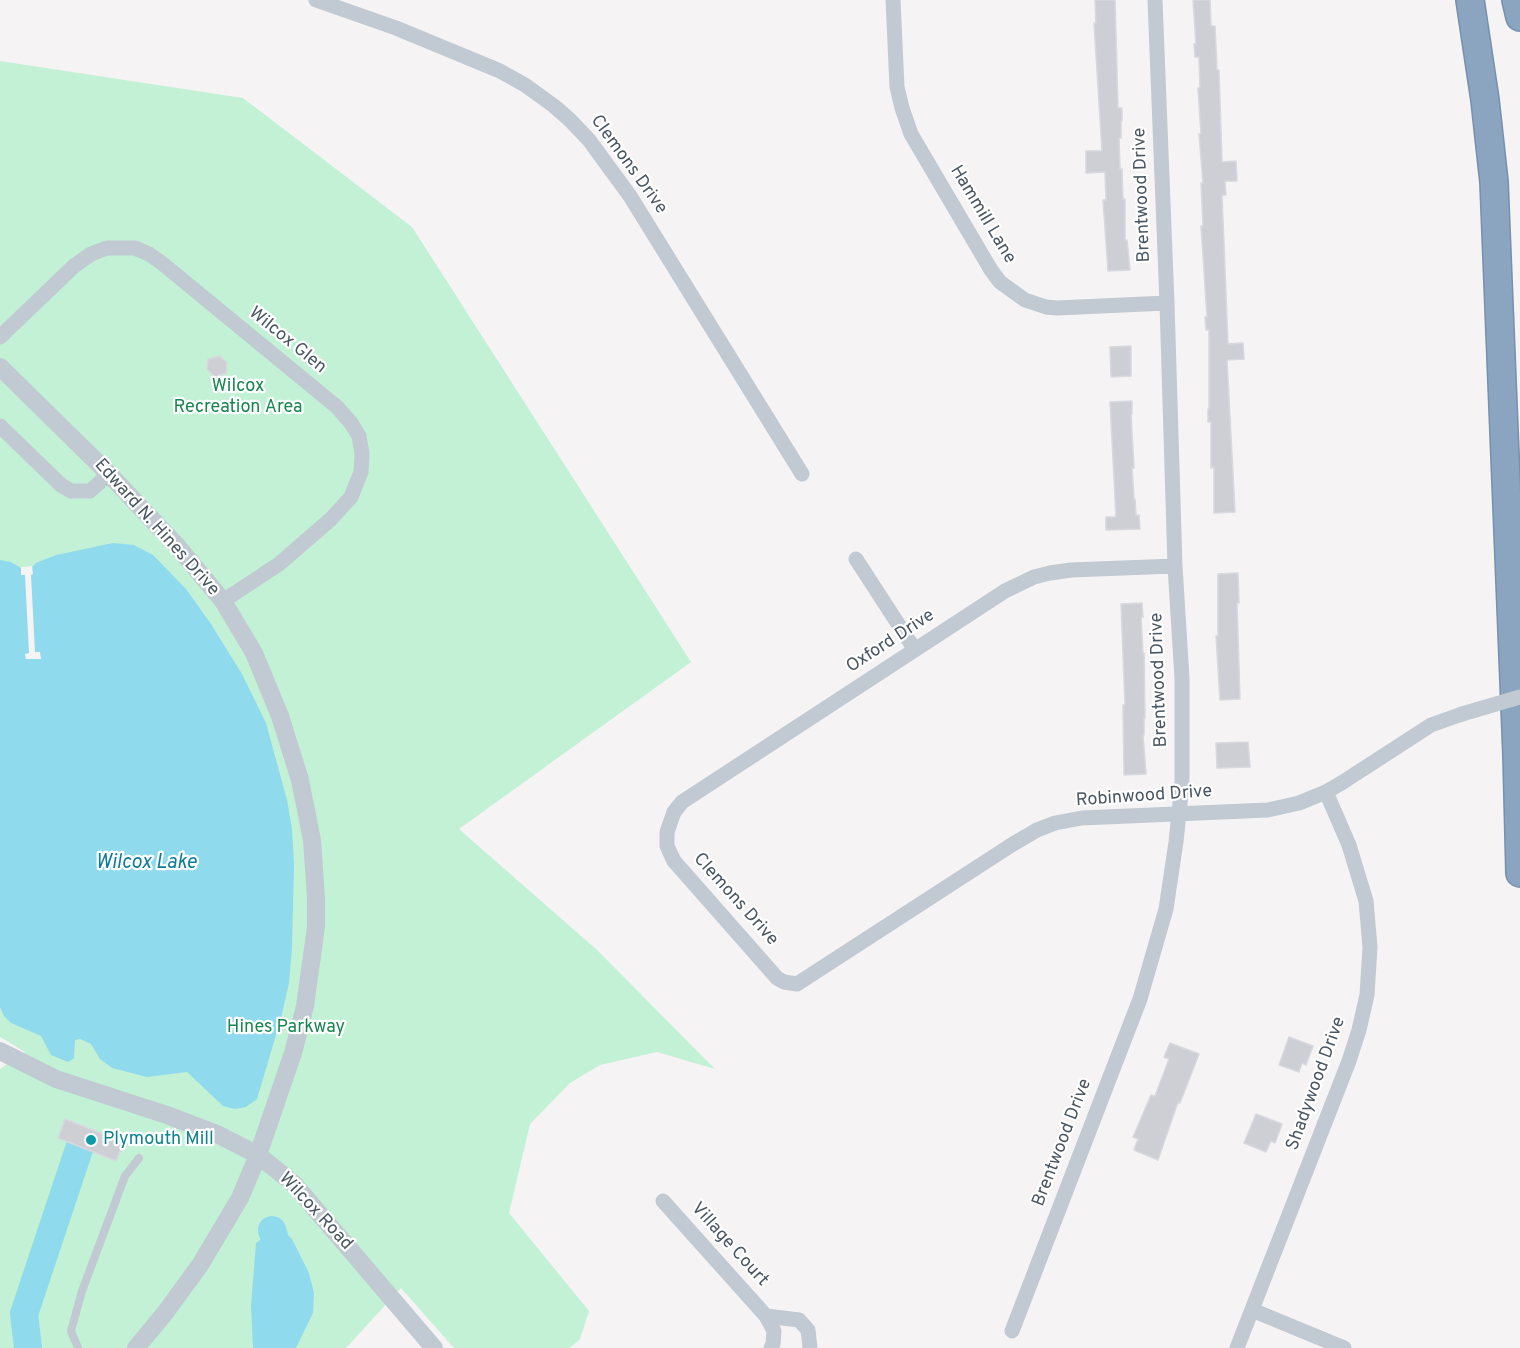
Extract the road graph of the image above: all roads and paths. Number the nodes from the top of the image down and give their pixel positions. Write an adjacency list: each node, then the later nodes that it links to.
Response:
1 (316, 0): 12 (street, Clemons Drive)
2 (893, 0): 7 (street, Hammill Lane)
3 (1155, 0): 7 (street, Brentwood Drive)
4 (1470, 0): 21 (highway)
5 (1516, 0): 6 (highway)
6 (1520, 17)
7 (1167, 303): 14 (street, Brentwood Drive)
8 (0, 337): 15 (street, Wilcox Glen)
9 (0, 367): 11 (street, Edward N. Hines Drive)
10 (0, 426): 11 (street)
11 (110, 474): 15 (street, Edward N. Hines Drive)
12 (802, 474)
13 (856, 559): 16 (street)
14 (1175, 566): 16 (street, Oxford Drive); 19 (street, Brentwood Drive)
15 (223, 601): 24 (street, Edward N. Hines Drive)
16 (915, 650): 20 (street, Oxford Drive)
17 (1520, 697): 18 (street, Robinwood Drive, bridge)
18 (1326, 792): 19 (street, Robinwood Drive); 27 (street, Shadywood Drive)
19 (1179, 813): 22 (street, Robinwood Drive); 29 (street, Brentwood Drive)
20 (667, 832): 22 (street, Clemons Drive)
21 (1520, 873)
22 (790, 984)
23 (0, 1051): 24 (street, Wilcox Road)
24 (258, 1155): 31 (street, Edward N. Hines Drive); 32 (street, Wilcox Road)
25 (139, 1158): 30 (lane)
26 (663, 1201): 28 (street, Village Court)
27 (1252, 1310): 35 (street, Shadywood Drive); 36 (street)
28 (766, 1316): 33 (street, Village Court); 34 (street, Village Court)
29 (1012, 1331)
30 (78, 1348)
31 (136, 1348)
32 (434, 1348)
33 (771, 1348)
34 (810, 1348)
35 (1237, 1348)
36 (1344, 1348)

